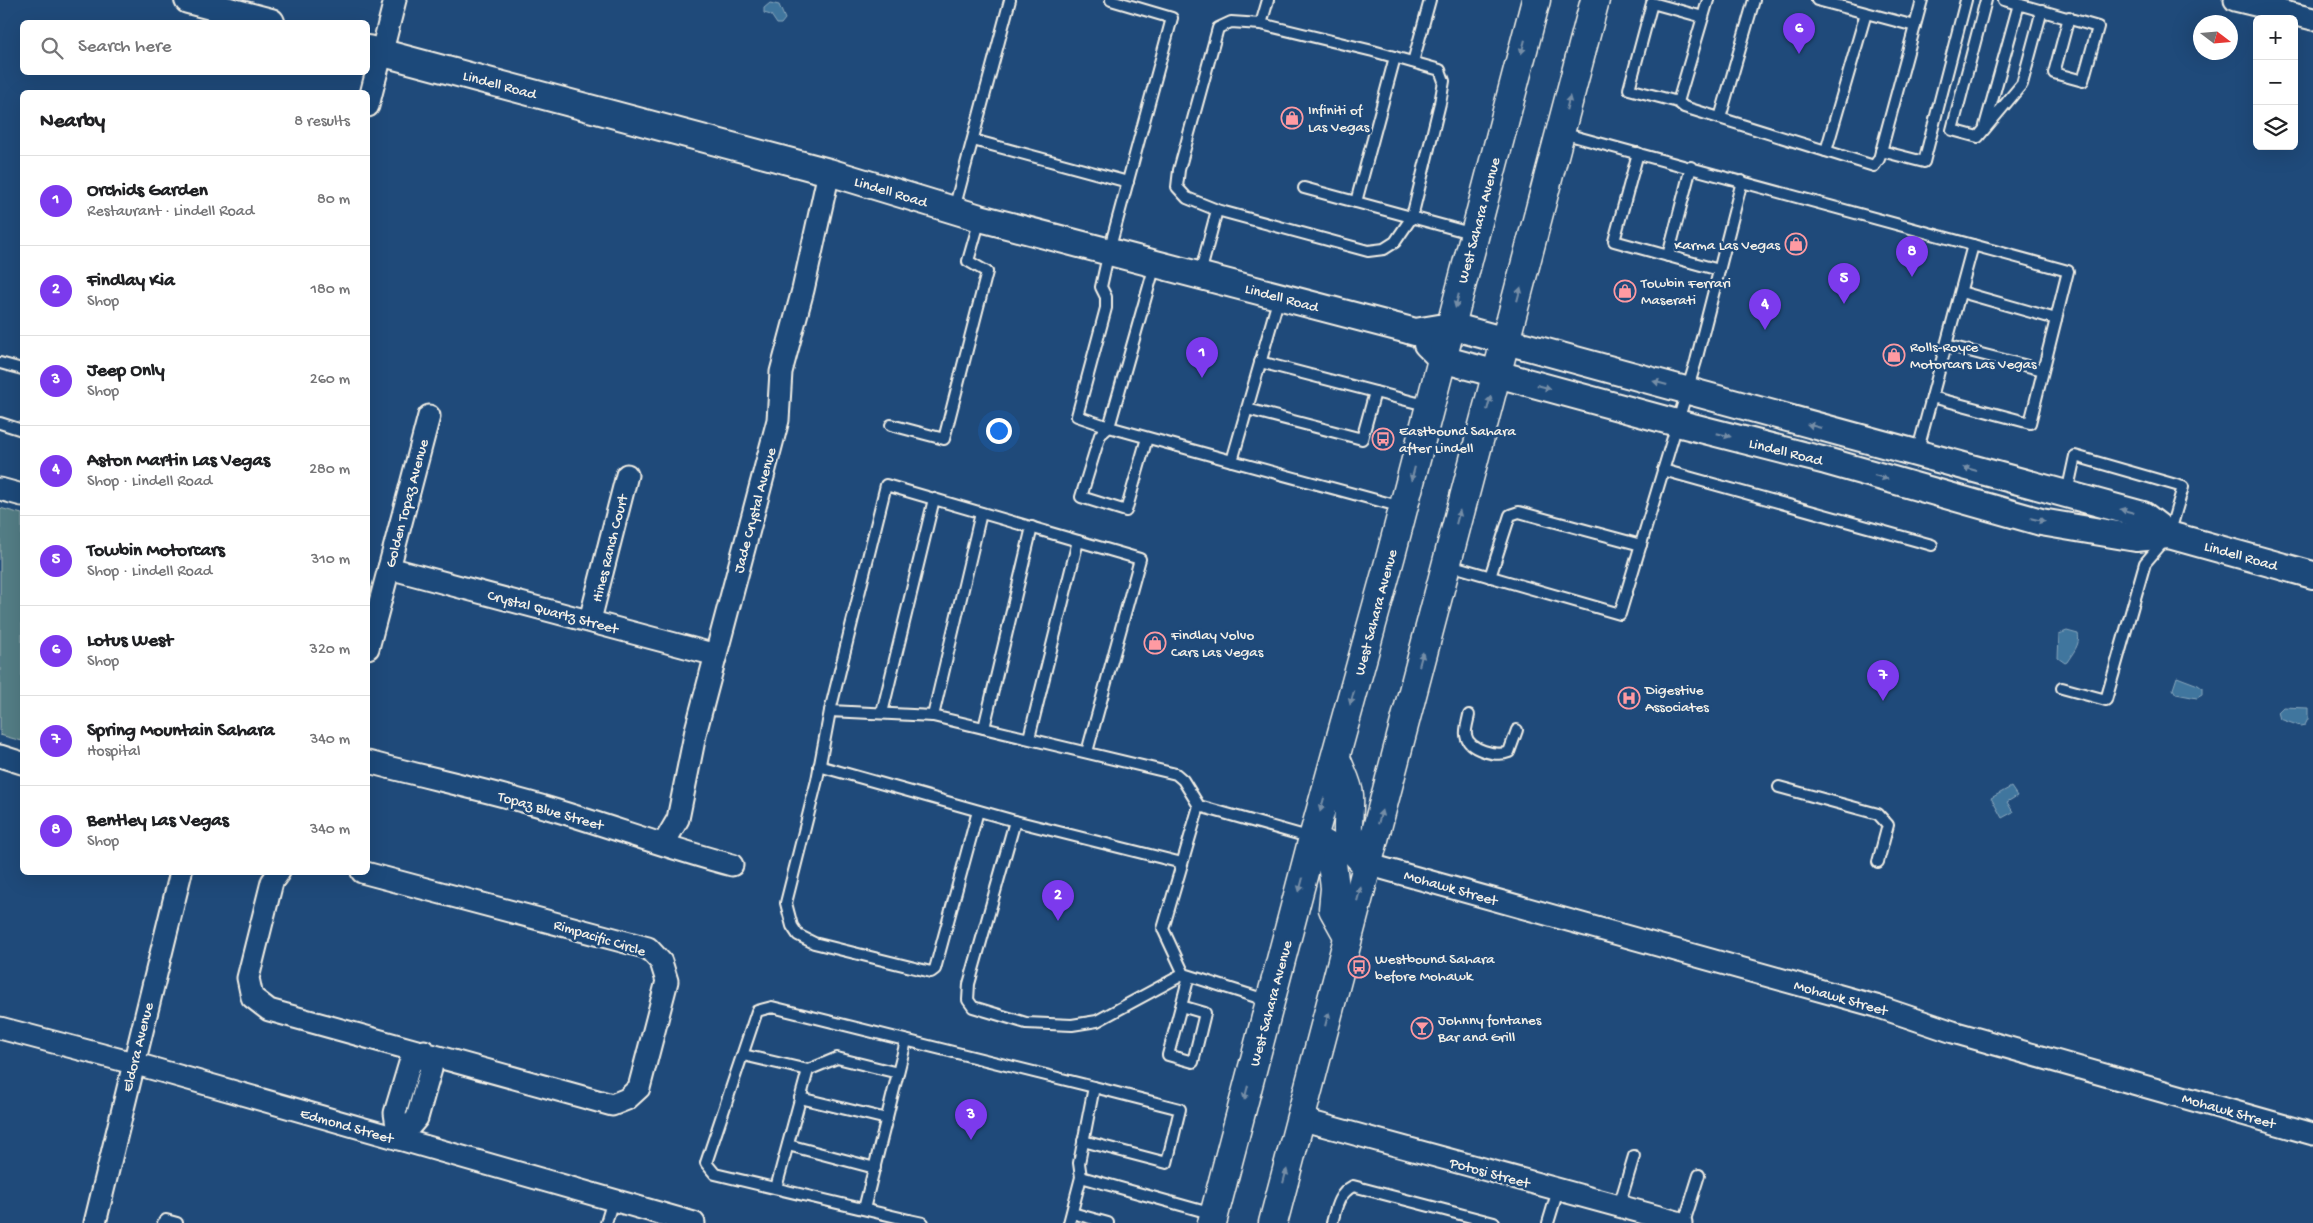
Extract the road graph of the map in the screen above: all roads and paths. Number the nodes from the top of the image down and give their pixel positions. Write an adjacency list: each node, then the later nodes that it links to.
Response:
1 (188, 0): 23 (street)
2 (395, 0): 26 (street)
3 (1010, 0): 34 (lane)
4 (1111, 0): 41 (lane)
5 (1268, 0): 24 (lane)
6 (1430, 0): 28 (lane)
7 (1536, 0): 48 (main road, West Sahara Avenue, one-way to 48)
8 (1595, 0): 33 (main road, one-way to 8)
9 (1708, 0): 20 (lane)
10 (1754, 0): 31 (lane)
11 (1817, 0): 19 (lane)
12 (1922, 0): 25 (lane)
13 (1966, 0): 36 (lane)
14 (1986, 0): 32 (lane)
15 (2004, 0): 17 (lane)
16 (2235, 0): 22 (street)
17 (2019, 4): 18 (lane); 32 (lane)
18 (2042, 10): 21 (lane); 32 (lane)
19 (1866, 13): 25 (lane); 35 (lane)
20 (1703, 17): 30 (lane); 30 (lane)
21 (2069, 17): 21 (lane)
22 (2313, 19)
23 (263, 20)
24 (1261, 24): 27 (lane); 45 (lane)
25 (1915, 26): 36 (lane)
26 (374, 51): 29 (street); 39 (street, Lindell Road)
27 (1395, 57): 28 (lane); 43 (lane)
28 (1413, 62): 46 (lane)
29 (370, 90)
30 (1678, 102): 31 (lane)
31 (1720, 118): 35 (lane)
32 (1983, 130)
33 (1561, 132): 37 (lane); 60 (main road, one-way to 33)
34 (973, 140): 41 (lane); 44 (lane)
35 (1826, 151): 36 (lane)
36 (1882, 151)
37 (1638, 153): 38 (lane); 51 (lane)
38 (1690, 167): 40 (lane); 51 (lane)
39 (829, 172): 44 (street, Lindell Road); 102 (street, Jade Crystal Avenue)
40 (1742, 181): 49 (lane); 53 (lane)
41 (1128, 182): 50 (lane)
42 (1304, 188): 43 (lane)
43 (1356, 202): 46 (lane)
44 (954, 210): 47 (street, Lindell Road)
45 (1217, 210): 46 (lane); 54 (lane)
46 (1412, 217): 48 (lane)
47 (980, 218): 50 (street, Lindell Road); 76 (lane)
48 (1474, 234): 58 (main road, West Sahara Avenue, one-way to 58)
49 (1974, 245): 55 (lane); 57 (lane)
50 (1109, 252): 52 (street, Lindell Road); 77 (lane)
51 (1668, 256): 53 (lane)
52 (1155, 264): 54 (street, Lindell Road); 77 (lane)
53 (1719, 270): 68 (lane)
54 (1200, 276): 56 (street, Lindell Road)
55 (1960, 292): 57 (lane); 61 (lane)
56 (1279, 296): 59 (street, Lindell Road); 63 (lane)
57 (2056, 319): 66 (lane)
58 (1451, 326): 59 (street, Lindell Road); 60 (street, Lindell Road); 62 (main road, West Sahara Avenue)
59 (1415, 332): 62 (street, Lindell Road)
60 (1506, 341): 67 (main road); 68 (street, Lindell Road, one-way to 60)
61 (1946, 345): 66 (lane); 70 (lane)
62 (1442, 359): 67 (street, Lindell Road); 71 (main road, West Sahara Avenue)
63 (1260, 362): 69 (lane); 72 (lane)
64 (0, 363): 65 (lane)
65 (20, 368)
66 (2043, 370): 70 (lane)
67 (1497, 374): 75 (street, Lindell Road, one-way to 75); 96 (main road, one-way to 67)
68 (1687, 391): 75 (lane); 80 (street, Lindell Road, one-way to 68)
69 (1375, 392): 71 (lane); 72 (lane)
70 (1932, 397): 80 (lane)
71 (1430, 406): 89 (main road, West Sahara Avenue, one-way to 89)
72 (1247, 409): 82 (lane)
73 (429, 416): 97 (street, Golden Topaz Avenue)
74 (0, 423): 78 (lane)
75 (1677, 423): 81 (street, Lindell Road, one-way to 81); 83 (lane)
76 (891, 425)
77 (1109, 427): 79 (lane); 79 (lane)
78 (20, 429)
79 (1147, 438): 82 (lane)
80 (1917, 454): 81 (street); 87 (street, Lindell Road, one-way to 80)
81 (1801, 455): 92 (street, Lindell Road, one-way to 92)
82 (1232, 461): 89 (lane)
83 (1663, 470): 94 (lane); 95 (lane)
84 (628, 475): 100 (street, Hines Ranch Court)
85 (0, 489): 86 (street)
86 (20, 494)
87 (2067, 495): 92 (street, Lindell Road, one-way to 87); 92 (lane)
88 (934, 499): 90 (lane); 104 (lane); 105 (lane)
89 (1404, 508): 113 (main road, West Sahara Avenue, one-way to 113)
90 (980, 512): 91 (lane); 107 (lane)
91 (1032, 527): 93 (lane); 108 (lane)
92 (2169, 534): 98 (street, Lindell Road); 103 (lane)
93 (1078, 541): 110 (lane); 111 (lane)
94 (1932, 545)
95 (1641, 546): 99 (lane); 99 (lane)
96 (1446, 564): 99 (lane); 125 (main road, one-way to 96)
97 (389, 568): 100 (street, Crystal Quartz Street); 101 (street, Golden Topaz Avenue)
98 (2313, 575)
99 (1490, 577)
100 (590, 620): 102 (street, Crystal Quartz Street)
101 (370, 640)
102 (716, 655): 122 (street, Jade Crystal Avenue)
103 (2062, 688)
104 (830, 711): 105 (lane); 116 (lane)
105 (882, 713): 107 (lane)
106 (1469, 715): 109 (lane)
107 (933, 716): 108 (lane)
108 (984, 728): 110 (lane)
109 (1517, 730)
110 (1029, 738): 111 (lane)
111 (1087, 752): 118 (lane)
112 (0, 756): 114 (street)
113 (1336, 758): 121 (main road, West Sahara Avenue, one-way to 121); 125 (main road)
114 (20, 762)
115 (370, 763): 122 (street, Topaz Blue Street)
116 (819, 766): 119 (lane); 119 (lane)
117 (1779, 787): 123 (lane)
118 (1199, 806): 121 (lane); 124 (lane)
119 (978, 811): 120 (lane)
120 (1015, 821): 124 (lane); 131 (lane)
121 (1313, 838): 130 (main road); 132 (main road, West Sahara Avenue, one-way to 132)
122 (664, 843): 126 (street, Topaz Blue Street)
123 (1878, 862)
124 (1182, 863): 131 (lane)
125 (1367, 864): 130 (main road, one-way to 125); 145 (street, Mohawk Street)
126 (732, 865)
127 (370, 874): 136 (street, Rimpacific Circle)
128 (180, 875): 138 (street, Eldora Avenue)
129 (277, 875): 136 (street, Rimpacific Circle)
130 (1348, 936): 144 (main road, one-way to 130)
131 (1187, 975): 132 (lane); 133 (lane)
132 (1270, 1002): 159 (main road, West Sahara Avenue, one-way to 159)
133 (1181, 1006): 133 (lane)
134 (0, 1028): 138 (street, Edmond Street)
135 (906, 1042): 137 (lane); 140 (lane); 141 (lane)
136 (424, 1051): 146 (street)
137 (743, 1055): 139 (lane); 153 (lane)
138 (132, 1063): 146 (street, Edmond Street); 161 (street, Eldora Avenue)
139 (808, 1070): 140 (lane); 142 (lane)
140 (898, 1073): 143 (lane)
141 (1094, 1087): 147 (lane); 147 (lane)
142 (800, 1098): 143 (lane); 148 (lane)
143 (886, 1119): 150 (lane)
144 (1300, 1119): 154 (street, Potosi Street); 168 (main road, one-way to 144)
145 (2313, 1134)
146 (399, 1139): 155 (street, Edmond Street)
147 (1083, 1141): 152 (lane)
148 (788, 1145): 150 (lane); 153 (lane)
149 (1634, 1156): 156 (lane)
150 (875, 1168): 157 (lane)
151 (1699, 1175): 172 (lane)
152 (1081, 1177): 158 (lane); 159 (lane)
153 (776, 1188): 157 (lane)
154 (1558, 1190): 156 (street, Potosi Street); 171 (lane)
155 (613, 1200): 164 (lane); 165 (street, Edmond Street)
156 (1619, 1206): 172 (street, Potosi Street)
157 (864, 1209): 160 (lane)
158 (1070, 1218): 167 (lane)
159 (1213, 1220)
160 (911, 1221): 166 (lane)
161 (95, 1223)
162 (163, 1223): 163 (lane)
163 (177, 1223)
164 (606, 1223)
165 (694, 1223)
166 (923, 1223)
167 (1108, 1223)
168 (1273, 1223)
169 (1332, 1223): 170 (lane)
170 (1494, 1223)
171 (1548, 1223)
172 (1682, 1223)

